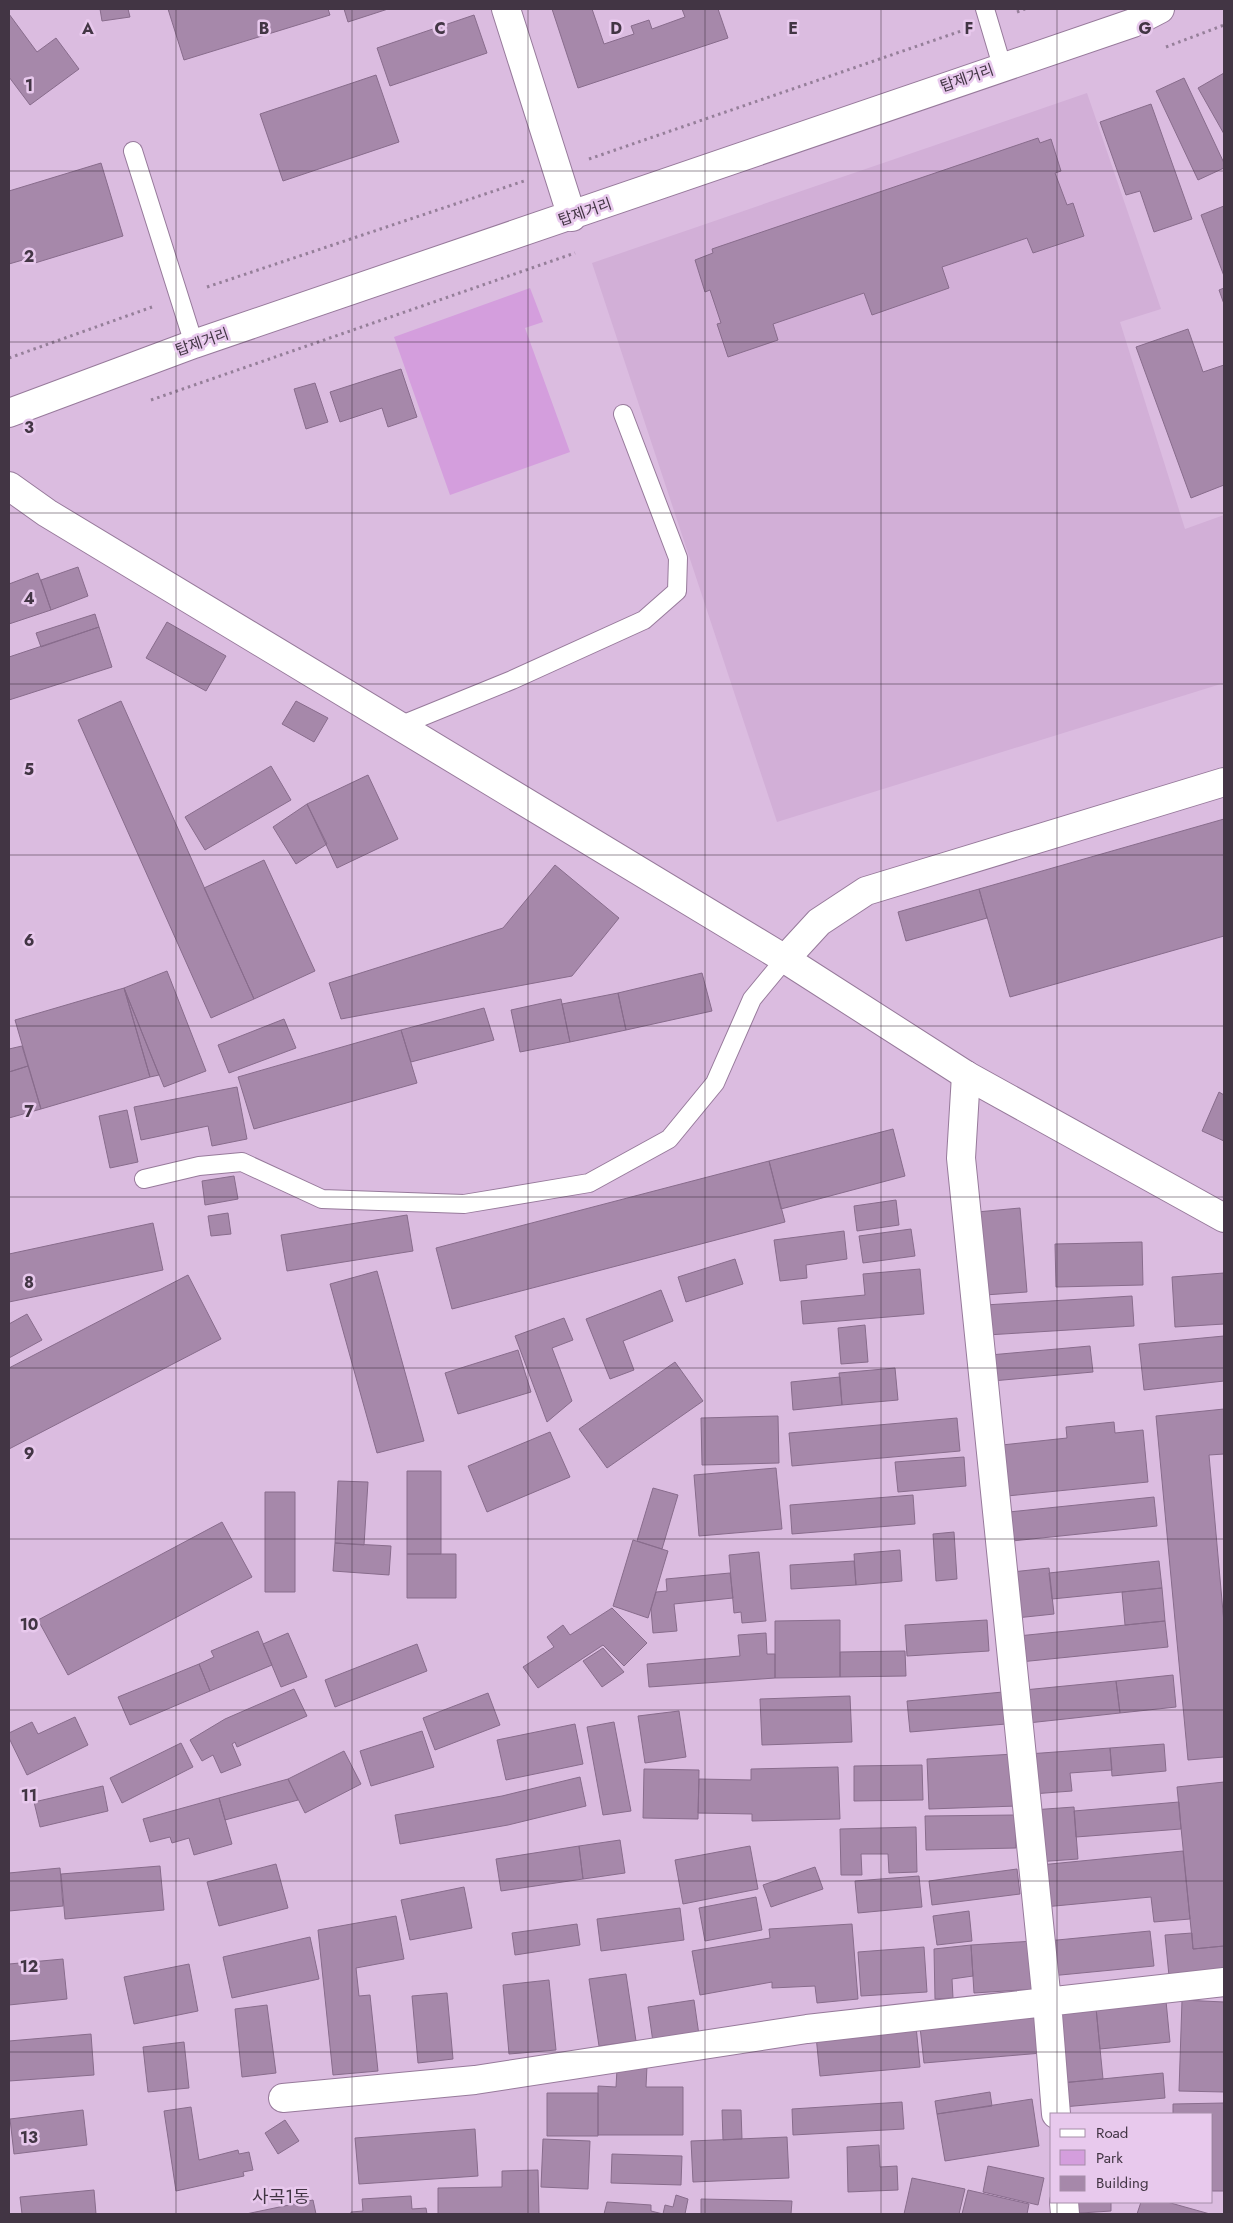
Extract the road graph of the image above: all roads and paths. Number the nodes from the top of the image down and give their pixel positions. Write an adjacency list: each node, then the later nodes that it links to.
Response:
1 (506, 9): 7 (street)
2 (1025, 9): 4 (path)
3 (1160, 9): 5 (street, 탑제거리)
4 (987, 15): 5 (lane); 7 (path)
5 (1002, 66): 8 (street, 탑제거리)
6 (133, 151): 9 (lane)
7 (557, 170): 8 (street); 9 (path)
8 (572, 216): 10 (street, 탑제거리)
9 (179, 297): 10 (lane); 11 (path)
10 (194, 344): 12 (street, 탑제거리)
11 (9, 358)
12 (9, 413)
13 (623, 414): 15 (lane)
14 (9, 486): 15 (street)
15 (399, 726): 17 (street)
16 (1224, 782): 17 (street)
17 (785, 959): 18 (street); 19 (lane)
18 (966, 1075): 20 (street); 22 (street)
19 (144, 1179)
20 (1224, 1218)
21 (1224, 1982): 22 (street)
22 (1047, 2002): 23 (street); 24 (street)
23 (283, 2098)
24 (1056, 2113)

